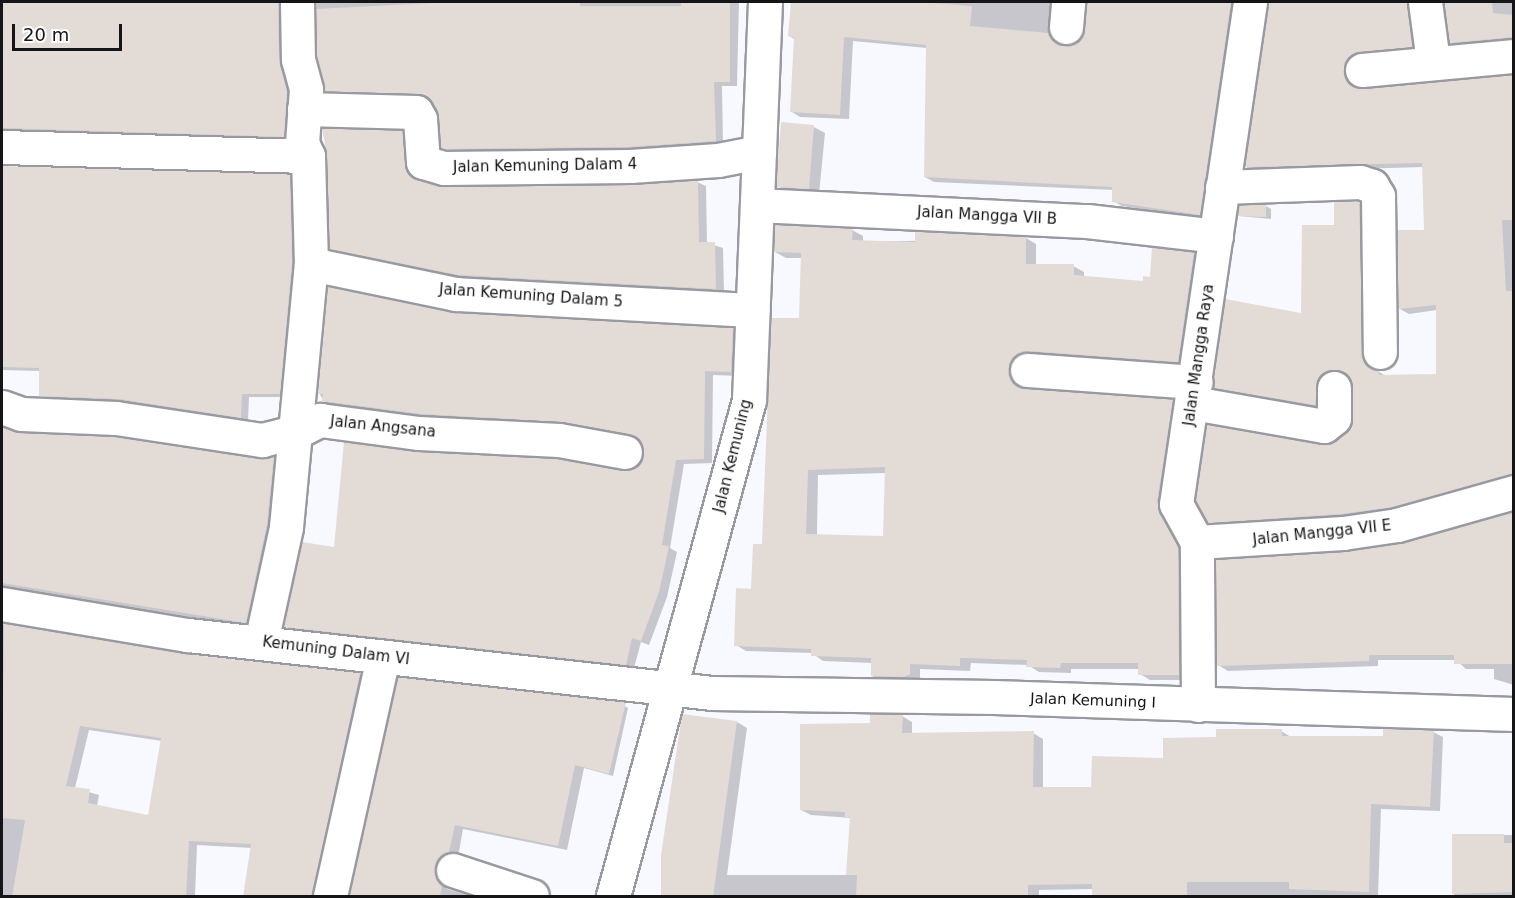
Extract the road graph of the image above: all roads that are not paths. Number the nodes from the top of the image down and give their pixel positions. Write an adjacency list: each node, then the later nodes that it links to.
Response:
1 (297, 2): 8 (street)
2 (765, 2): 10 (street, Jalan Kemuning)
3 (1250, 2): 12 (street, Jalan Mangga Raya)
4 (1425, 2): 6 (street)
5 (1514, 56): 6 (street)
6 (1433, 61): 7 (street)
7 (1362, 70)
8 (304, 109): 10 (street, Jalan Kemuning Dalam 4); 11 (street)
9 (2, 147): 11 (street)
10 (759, 152): 13 (street, Jalan Kemuning)
11 (308, 156): 15 (street)
12 (1222, 187): 14 (street, Jalan Mangga Raya); 17 (street)
13 (757, 205): 14 (street, Jalan Mangga VII B); 16 (street, Jalan Kemuning)
14 (1216, 236): 20 (street, Jalan Mangga Raya)
15 (311, 264): 16 (street, Jalan Kemuning Dalam 5); 22 (street)
16 (753, 310): 29 (street, Jalan Kemuning)
17 (1380, 352)
18 (1027, 370): 20 (street)
19 (1334, 387): 20 (street)
20 (1194, 392): 25 (street, Jalan Mangga Raya)
21 (2, 407): 22 (street, Jalan Angsana)
22 (298, 431): 23 (street, Jalan Angsana); 27 (street)
23 (625, 452)
24 (1514, 492): 25 (street, Jalan Mangga VII E)
25 (1197, 542): 30 (street, Jalan Mangga Raya)
26 (2, 604): 27 (street, Kemuning Dalam VI)
27 (261, 642): 28 (street, Kemuning Dalam VI)
28 (383, 657): 29 (street, Kemuning Dalam VI); 33 (street)
29 (671, 690): 30 (street, Jalan Kemuning I); 35 (street, Jalan Kemuning)
30 (1198, 705): 31 (street, Jalan Kemuning I)
31 (1514, 714)
32 (453, 870): 34 (street)
33 (330, 897)
34 (532, 897)
35 (613, 897)

